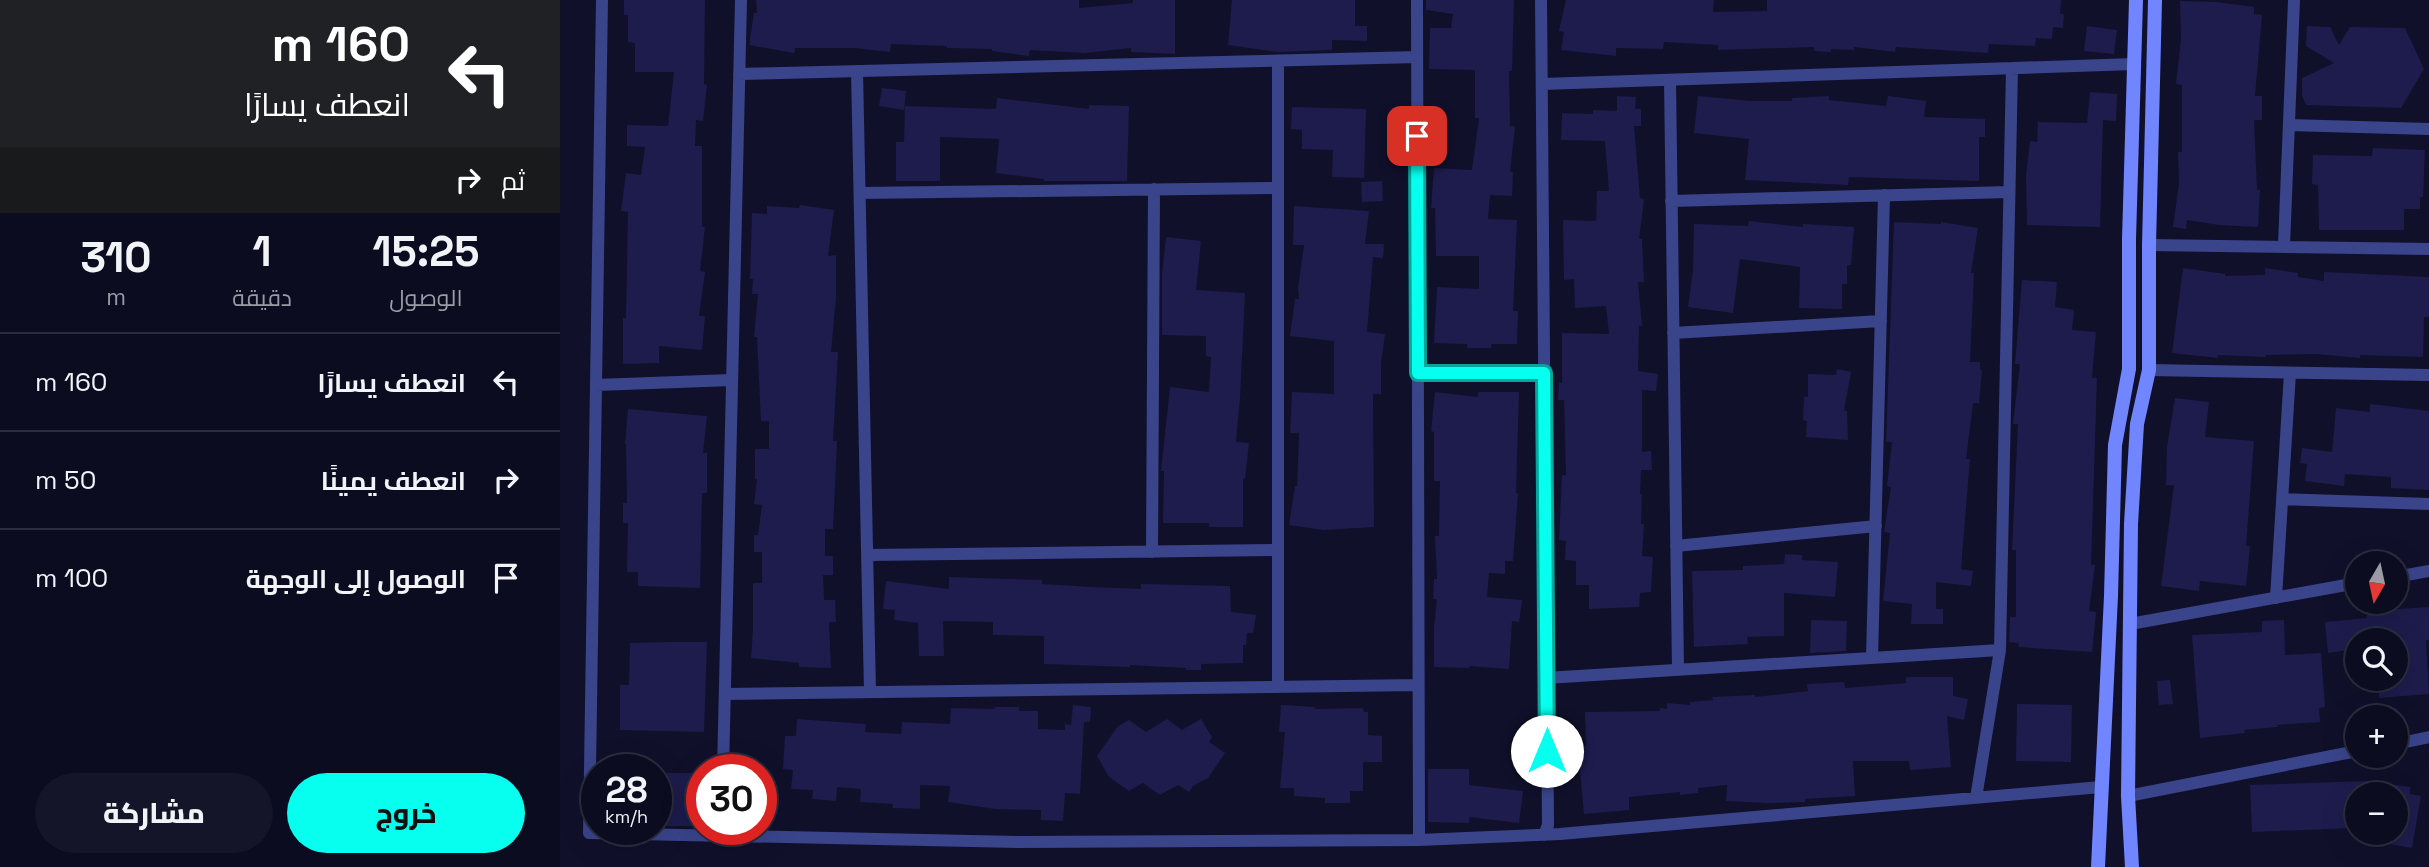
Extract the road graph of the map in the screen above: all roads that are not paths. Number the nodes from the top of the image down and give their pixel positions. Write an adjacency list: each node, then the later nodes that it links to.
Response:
1 (602, 0): 35 (street)
2 (741, 0): 13 (street)
3 (1417, 0): 8 (street)
4 (1541, 0): 15 (street)
5 (2136, 0): 10 (street)
6 (2155, 0): 24 (street)
7 (2294, 0): 16 (street)
8 (1417, 57): 9 (street); 30 (street)
9 (1278, 61): 12 (street); 18 (street)
10 (2134, 64): 11 (street); 60 (street)
11 (2012, 68): 14 (street); 20 (street)
12 (857, 71): 13 (street); 21 (street)
13 (739, 74): 34 (street)
14 (1670, 80): 15 (street); 23 (street)
15 (1542, 84): 31 (street)
16 (2289, 125): 17 (street); 25 (street)
17 (2429, 129)
18 (1278, 188): 19 (street); 40 (street)
19 (1154, 189): 21 (street); 41 (street)
20 (2009, 191): 22 (street); 48 (street)
21 (860, 193): 42 (street)
22 (1884, 195): 23 (street); 27 (street)
23 (1671, 201): 28 (street)
24 (2149, 245): 25 (street); 29 (street)
25 (2284, 245): 26 (street)
26 (2429, 249)
27 (1881, 321): 28 (street); 38 (street)
28 (1673, 333): 39 (street)
29 (2149, 370): 32 (street); 47 (street)
30 (1418, 373): 31 (street); 52 (street)
31 (1544, 373): 51 (street)
32 (2290, 373): 33 (street); 36 (street)
33 (2429, 375)
34 (732, 380): 35 (street); 55 (street)
35 (596, 386): 63 (street)
36 (2282, 499): 37 (street); 46 (street)
37 (2429, 504)
38 (1876, 526): 39 (street); 49 (street)
39 (1676, 546): 50 (street)
40 (1278, 550): 41 (street); 53 (street)
41 (1152, 552): 42 (street)
42 (867, 555): 54 (street)
43 (2429, 571): 44 (street)
44 (2408, 575)
45 (2345, 585): 46 (street)
46 (2276, 598): 47 (street)
47 (2130, 624): 61 (street)
48 (2000, 650): 49 (street); 62 (street)
49 (1872, 657): 50 (street)
50 (1678, 670): 51 (street)
51 (1546, 678): 65 (street)
52 (1418, 685): 53 (street); 66 (street)
53 (1278, 686): 54 (street)
54 (870, 692): 55 (street)
55 (725, 694): 59 (street)
56 (2429, 737): 57 (street)
57 (2408, 741)
58 (2345, 753): 61 (street)
59 (723, 754)
60 (2101, 787): 62 (street); 67 (street)
61 (2128, 796): 68 (street)
62 (1976, 798): 65 (street)
63 (686, 833)
64 (777, 835): 66 (street)
65 (1544, 835): 66 (street)
66 (1419, 840)
67 (2098, 867)
68 (2132, 867)

